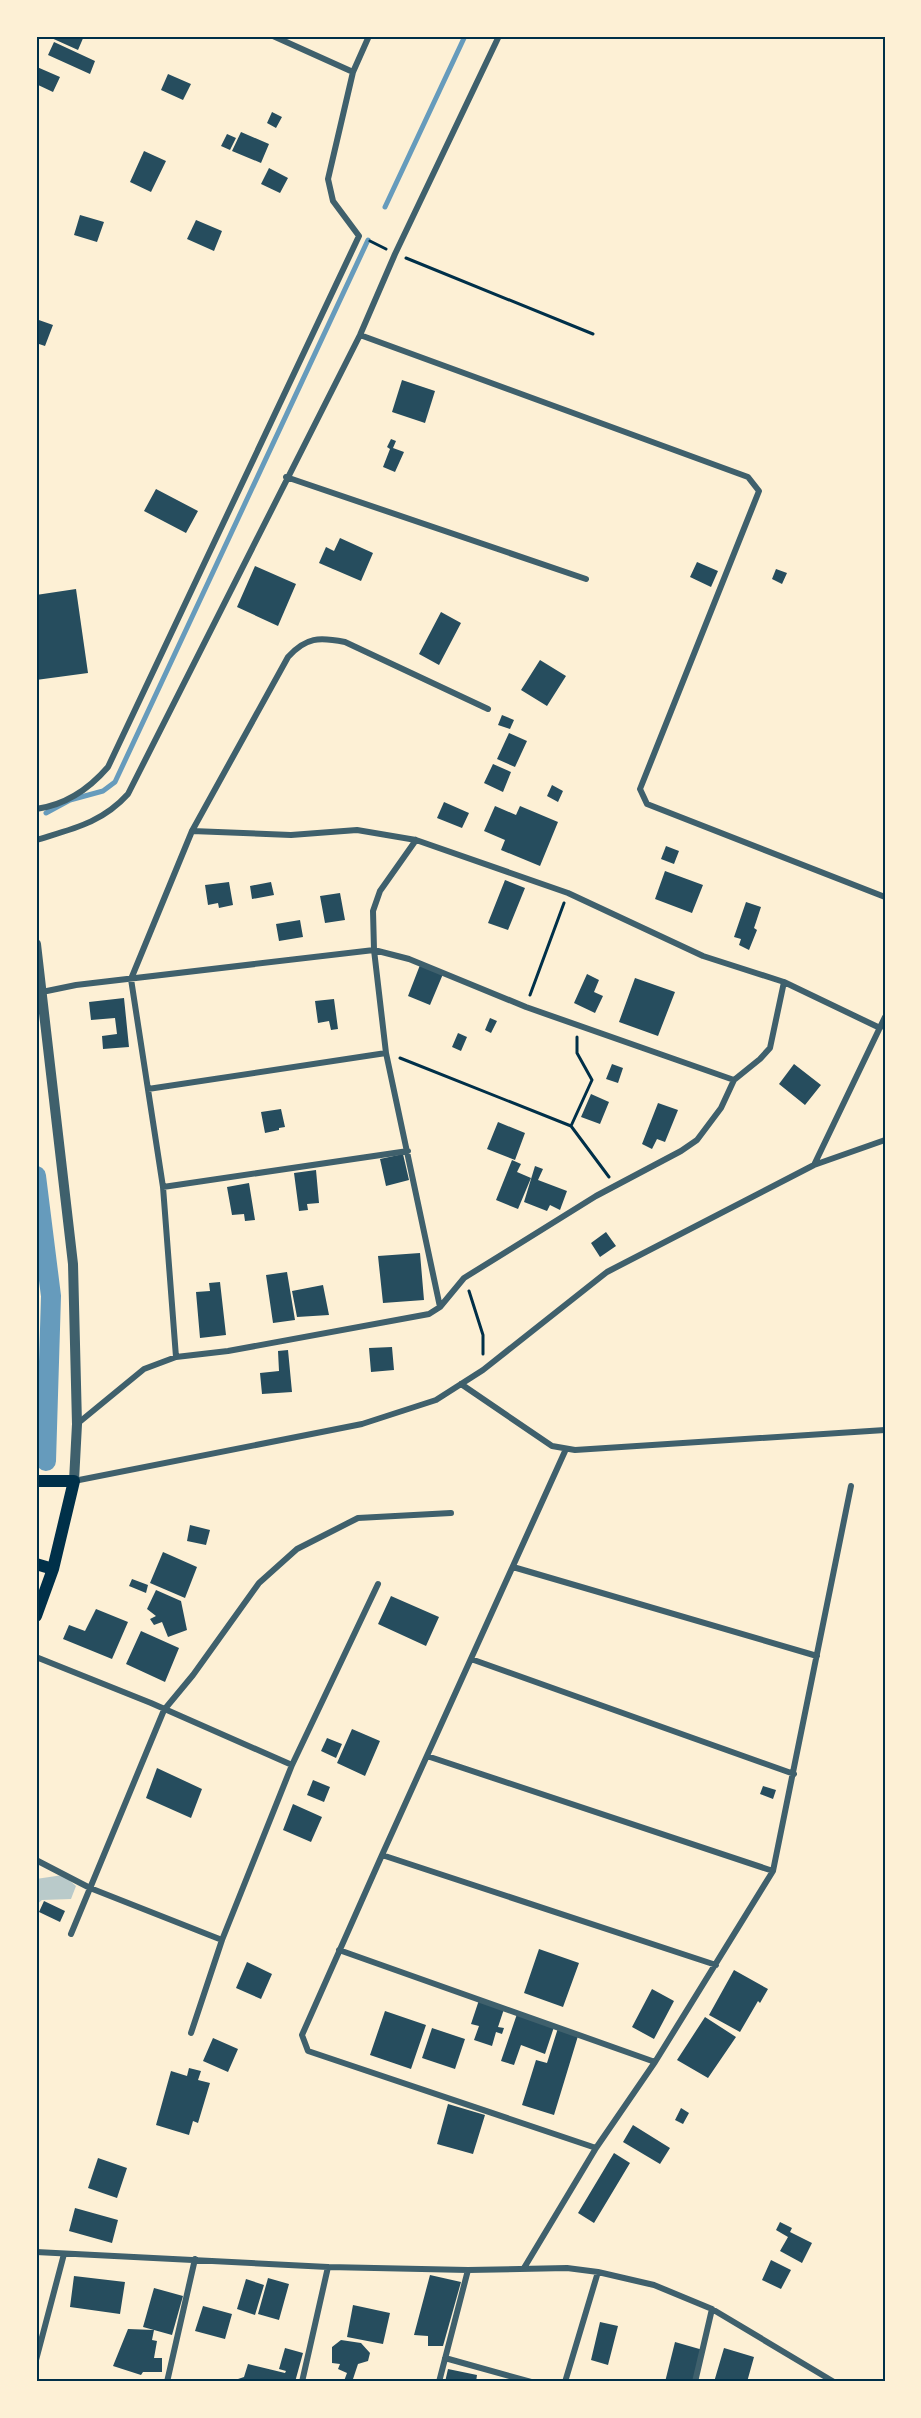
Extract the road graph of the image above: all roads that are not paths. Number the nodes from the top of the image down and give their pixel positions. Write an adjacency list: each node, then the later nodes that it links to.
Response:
1 (273, 36): 4 (street)
2 (369, 36): 4 (street)
3 (499, 36): 5 (street)
4 (353, 72): 9 (street)
5 (360, 335): 6 (street); 13 (street)
6 (286, 477): 7 (street); 11 (street)
7 (586, 579)
8 (488, 709): 10 (street)
9 (36, 809)
10 (192, 831): 12 (street); 16 (street)
11 (36, 840)
12 (416, 840): 15 (street); 17 (street)
13 (885, 897)
14 (36, 944): 18 (street)
15 (374, 950): 16 (street); 21 (street); 22 (street)
16 (131, 979): 18 (street); 23 (street)
17 (784, 982): 20 (street); 22 (street)
18 (42, 992): 31 (street)
19 (885, 1017): 20 (street)
20 (880, 1028): 26 (street)
21 (386, 1053): 23 (street); 25 (street)
22 (734, 1080): 28 (street)
23 (148, 1089): 27 (street)
24 (885, 1140): 26 (street)
25 (408, 1151): 27 (street); 28 (street)
26 (814, 1165): 30 (street)
27 (163, 1187): 29 (street)
28 (440, 1307): 29 (street)
29 (176, 1357): 31 (street)
30 (460, 1384): 33 (street); 35 (street)
31 (77, 1424): 35 (street)
32 (885, 1430): 33 (street)
33 (566, 1449): 39 (street)
34 (36, 1481): 35 (main road)
35 (74, 1481): 40 (main road)
36 (851, 1486): 43 (street)
37 (450, 1513): 46 (street)
38 (36, 1564): 40 (main road)
39 (513, 1567): 43 (street); 45 (street)
40 (53, 1569): 42 (main road)
41 (378, 1584): 48 (street)
42 (36, 1616)
43 (818, 1656): 49 (street)
44 (36, 1657): 46 (street)
45 (471, 1659): 47 (street); 49 (street)
46 (164, 1710): 48 (street); 53 (street)
47 (427, 1756): 50 (street); 52 (street)
48 (292, 1765): 55 (street)
49 (794, 1774): 52 (street)
50 (382, 1855): 56 (street); 57 (street)
51 (36, 1860): 53 (street)
52 (773, 1871): 57 (street)
53 (90, 1888): 54 (street); 55 (street)
54 (71, 1934)
55 (222, 1940): 58 (street)
56 (339, 1950): 59 (street); 60 (street)
57 (716, 1965): 59 (street)
58 (191, 2033)
59 (655, 2062): 60 (street)
60 (596, 2148): 65 (street)
61 (36, 2252): 62 (street)
62 (64, 2254): 63 (street); 70 (street)
63 (195, 2259): 64 (street); 71 (street)
64 (328, 2267): 66 (street); 72 (street)
65 (524, 2268): 66 (street); 67 (street)
66 (468, 2270): 69 (street)
67 (598, 2272): 68 (street); 75 (street)
68 (712, 2309): 76 (street); 77 (street)
69 (445, 2358): 73 (street); 74 (street)
70 (36, 2360)
71 (167, 2382)
72 (302, 2382)
73 (439, 2382)
74 (531, 2382)
75 (565, 2382)
76 (695, 2382)
77 (834, 2382)

